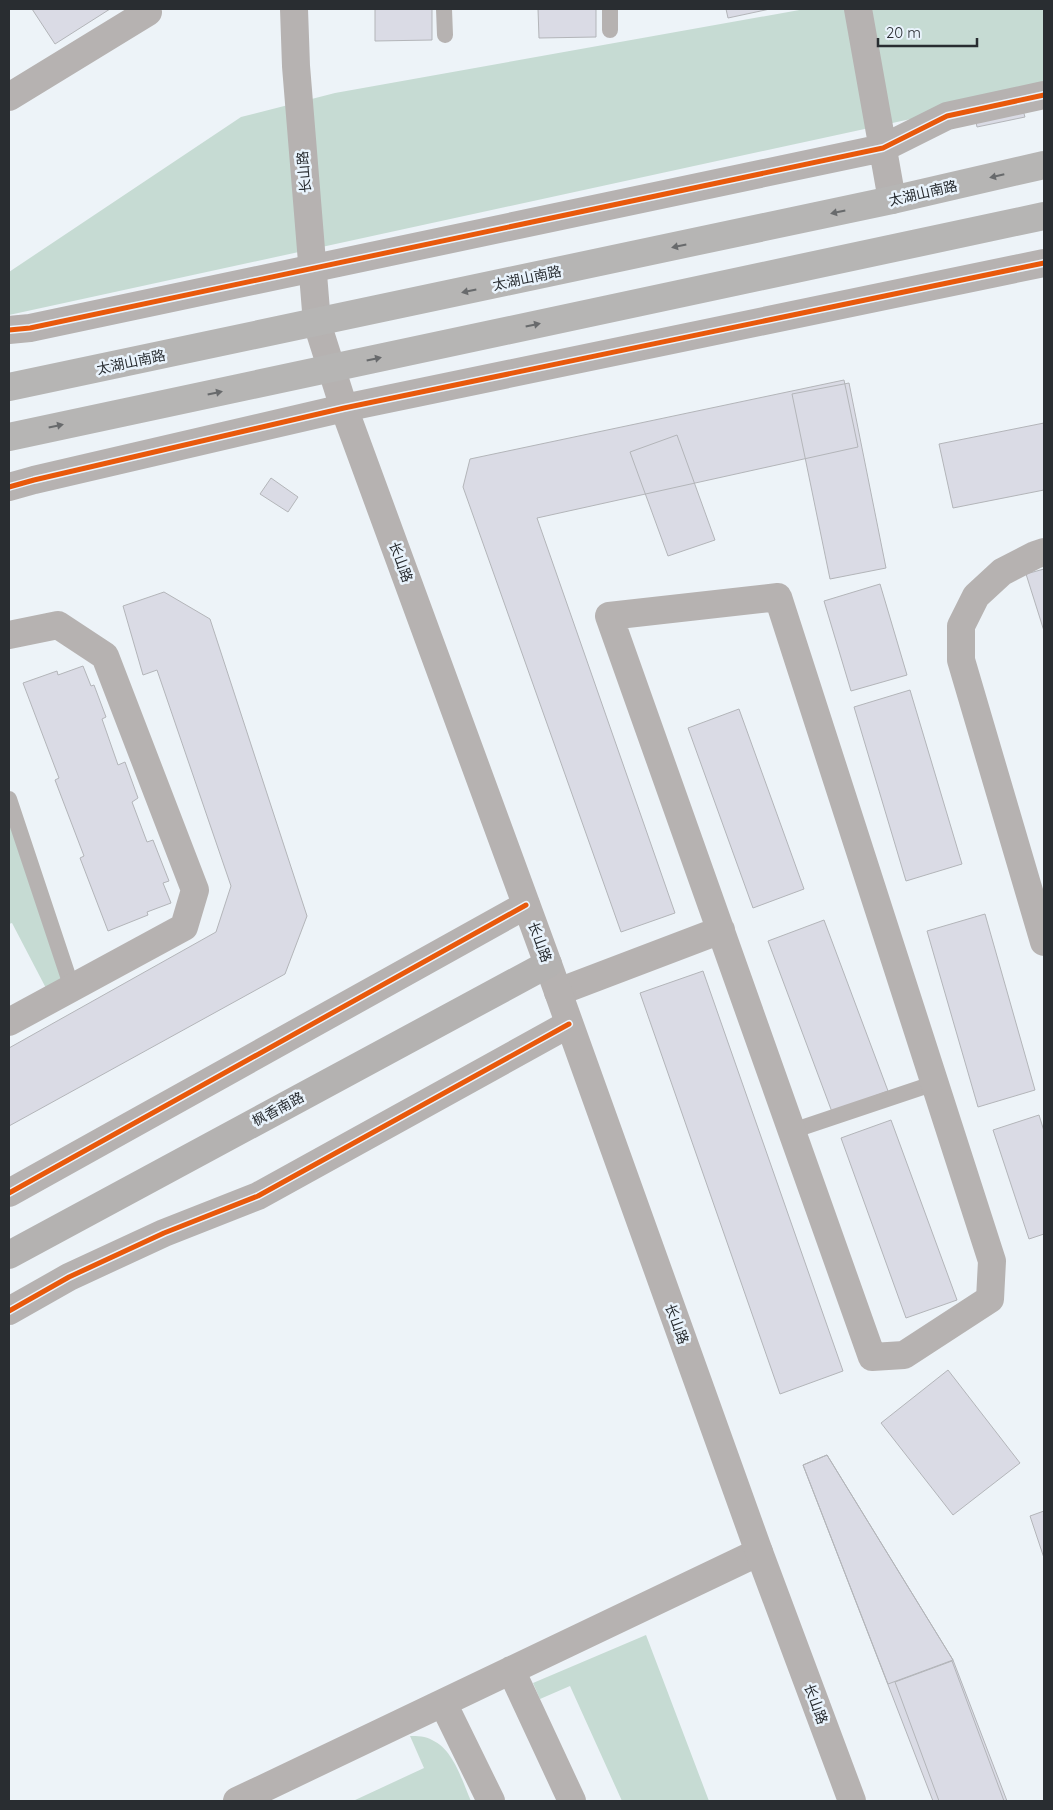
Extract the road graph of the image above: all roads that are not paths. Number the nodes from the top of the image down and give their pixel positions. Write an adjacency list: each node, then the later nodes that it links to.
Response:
1 (294, 9): 15 (street, 长山路)
2 (444, 9): 7 (lane)
3 (610, 9): 6 (lane)
4 (858, 9): 10 (street)
5 (148, 12): 9 (street)
6 (610, 30)
7 (445, 35)
8 (1044, 95): 10 (street)
9 (9, 97)
10 (883, 148): 12 (street); 15 (street)
11 (1044, 165): 12 (main road, 太湖山南路, one-way to 12)
12 (892, 200): 16 (main road, 太湖山南路, one-way to 16)
13 (1044, 216): 18 (main road, one-way to 13)
14 (1044, 263): 20 (street)
15 (312, 269): 16 (street, 长山路); 17 (street)
16 (317, 323): 18 (street, 长山路); 19 (main road, 太湖山南路)
17 (9, 330)
18 (331, 368): 20 (street, 长山路); 21 (main road, one-way to 18)
19 (9, 387)
20 (344, 408): 22 (street); 26 (street, 长山路)
21 (9, 436)
22 (9, 487)
23 (1044, 552): 28 (street)
24 (9, 635): 30 (street)
25 (9, 799): 30 (lane)
26 (526, 905): 29 (street, 长山路); 36 (street)
27 (721, 930): 31 (street); 34 (street); 35 (street)
28 (1044, 942)
29 (548, 964): 31 (street, 长山路); 37 (main road, 枫香南路)
30 (72, 988): 32 (street)
31 (558, 992): 33 (street, 长山路)
32 (9, 1022)
33 (569, 1024): 38 (street); 39 (street, 长山路)
34 (935, 1083): 35 (lane); 35 (street)
35 (792, 1131)
36 (9, 1193)
37 (9, 1254)
38 (9, 1311)
39 (759, 1552): 40 (street); 45 (street, 长山路)
40 (511, 1670): 41 (street); 44 (street)
41 (443, 1703): 42 (street); 43 (street)
42 (237, 1801)
43 (491, 1801)
44 (572, 1801)
45 (852, 1801)

